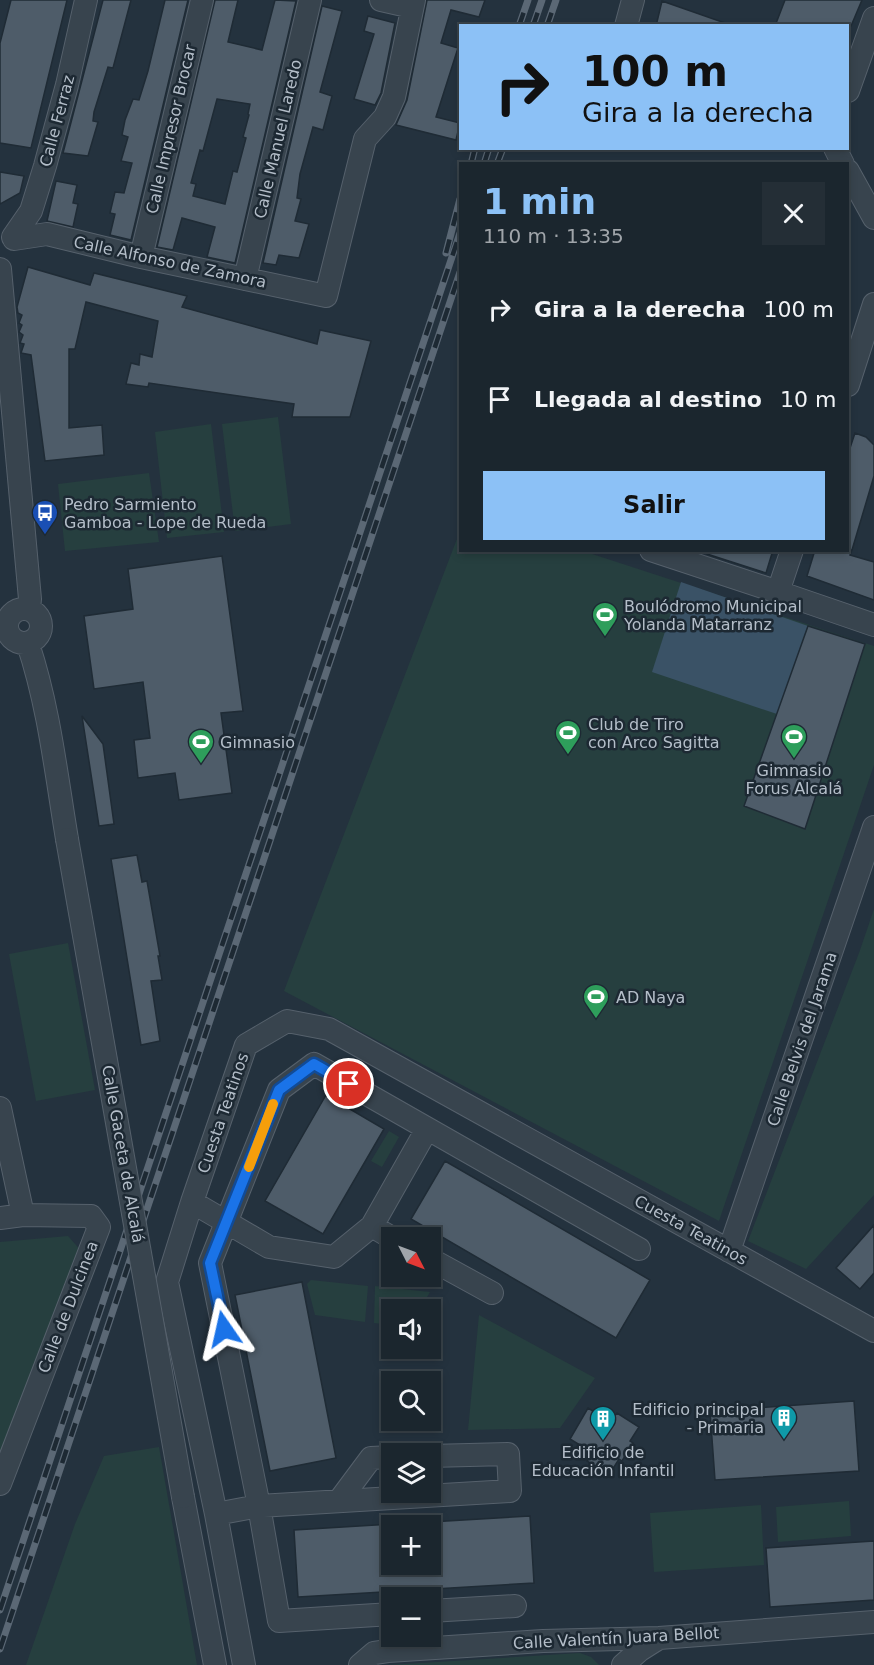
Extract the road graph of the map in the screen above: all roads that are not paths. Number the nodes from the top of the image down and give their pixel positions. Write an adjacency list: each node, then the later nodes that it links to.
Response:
1 (86, 0): 12 (street, Calle Ferraz)
2 (202, 0): 13 (street, Calle Impresor Brocar)
3 (310, 0): 16 (street, Calle Manuel Laredo)
4 (381, 0): 6 (street)
5 (633, 0): 8 (street)
6 (413, 4): 16 (street, Calle Alfonso de Zamora)
7 (874, 18): 9 (street)
8 (627, 24)
9 (849, 88)
10 (849, 173): 11 (street)
11 (874, 218)
12 (9, 235): 13 (street, Calle Alfonso de Zamora); 14 (street, Calle Ferraz)
13 (141, 257): 16 (street, Calle Alfonso de Zamora)
14 (0, 260)
15 (0, 269): 23 (street)
16 (245, 279)
17 (874, 304): 18 (street)
18 (851, 362): 19 (street)
19 (849, 377)
20 (657, 552): 22 (street)
21 (791, 552): 22 (street)
22 (778, 592): 25 (street)
23 (29, 609): 24 (street); 26 (street)
24 (4, 625): 26 (street)
25 (874, 625)
26 (28, 644): 56 (street, Calle Gaceta de Alcalá, bridge)
27 (874, 827): 37 (street, Calle Belvis del Jarama)
28 (0, 1107): 31 (street)
29 (427, 1129): 33 (street); 34 (street); 36 (street)
30 (192, 1202): 33 (street); 37 (street, Cuesta Teatinos); 48 (street, Cuesta Teatinos)
31 (24, 1215): 32 (street, Calle de Dulcinea); 43 (street, Calle de Dulcinea)
32 (0, 1218)
33 (227, 1224): 34 (street); 47 (street)
34 (372, 1226): 35 (street)
35 (381, 1231)
36 (639, 1249)
37 (729, 1251): 40 (street, Cuesta Teatinos)
38 (441, 1265): 39 (street)
39 (492, 1293)
40 (873, 1328)
41 (441, 1456): 44 (street)
42 (381, 1458): 46 (street)
43 (0, 1484)
44 (441, 1495)
45 (381, 1499): 46 (street)
46 (339, 1501): 47 (street)
47 (259, 1506): 48 (street); 51 (street)
48 (216, 1514): 57 (street, Cuesta Teatinos)
49 (515, 1606): 50 (street)
50 (441, 1610)
51 (381, 1615)
52 (874, 1622): 53 (street, Calle Valentín Juara Bellot)
53 (659, 1638): 54 (street, Calle Valentín Juara Bellot); 59 (street)
54 (589, 1640): 55 (street, Calle Valentín Juara Bellot); 58 (street)
55 (361, 1664)
56 (215, 1665)
57 (244, 1665)
58 (613, 1665)
59 (623, 1665)

